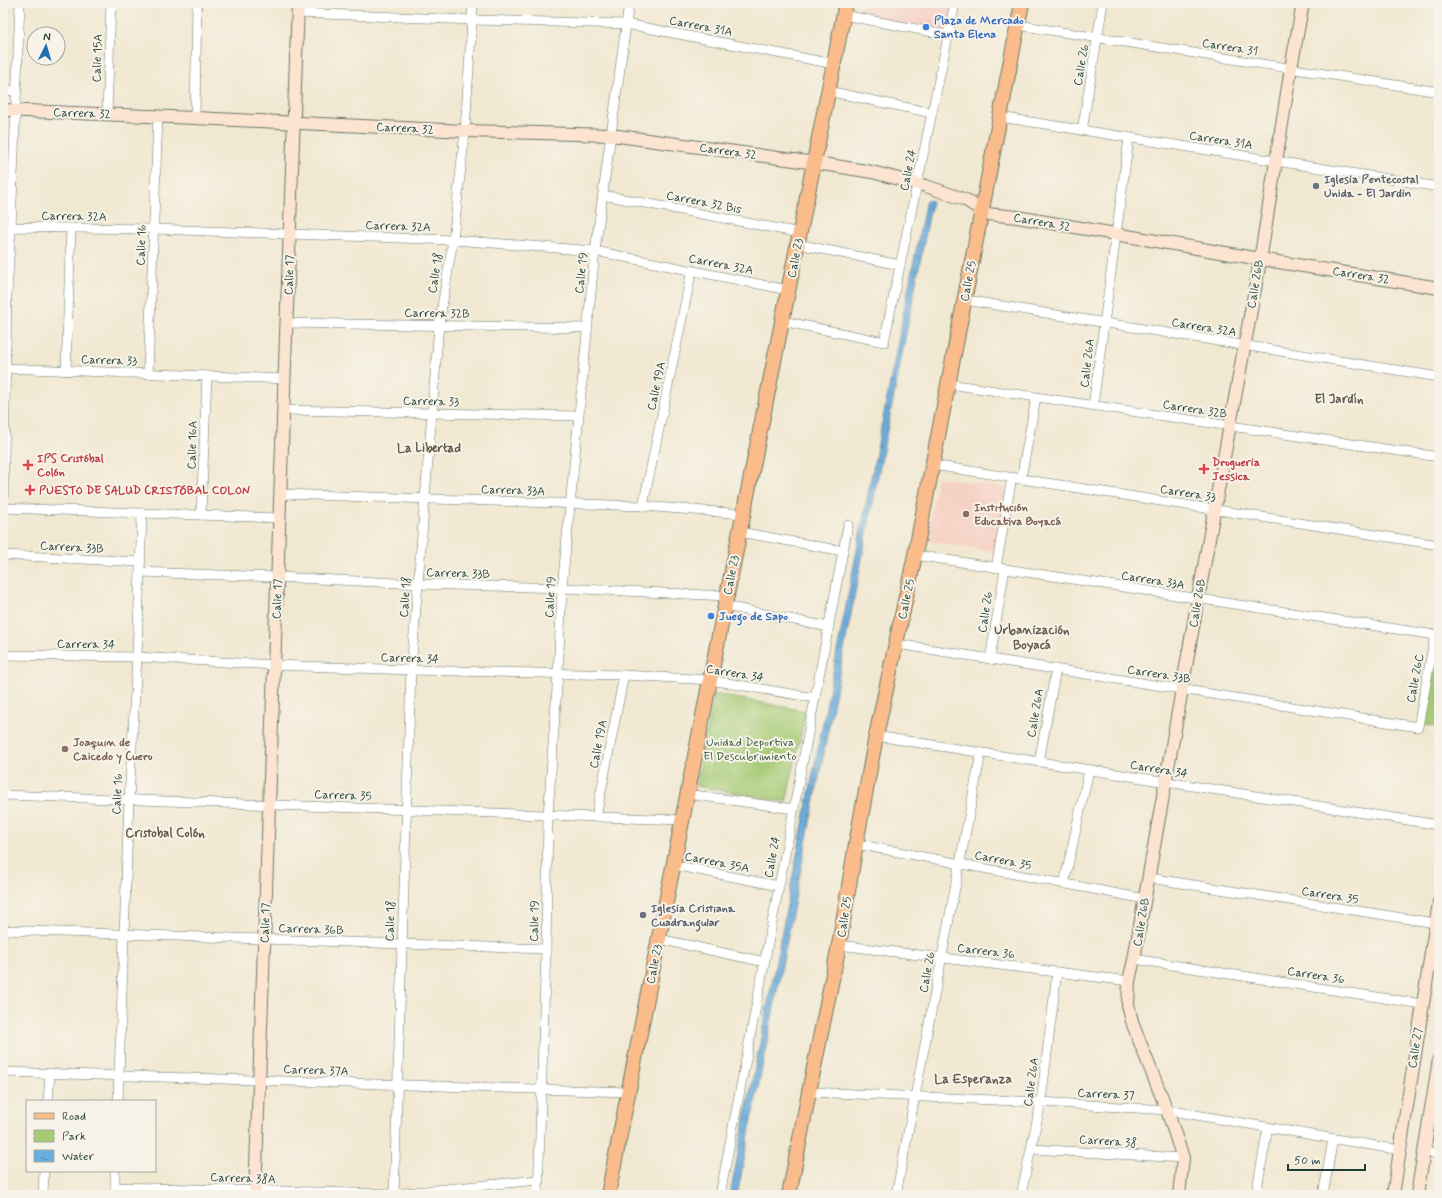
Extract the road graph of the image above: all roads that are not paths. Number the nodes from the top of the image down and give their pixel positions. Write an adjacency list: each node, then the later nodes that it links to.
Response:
1 (20, 3): 20 (street)
2 (111, 3): 25 (street, Calle 15A)
3 (197, 3): 28 (street)
4 (473, 3): 12 (street, Calle 18)
5 (629, 3): 13 (street, Calle 19)
6 (955, 3): 15 (street, Calle 24)
7 (1022, 3): 14 (main road, Calle 25)
8 (1103, 3): 16 (street, Calle 26)
9 (1303, 3): 18 (street, Calle 26B)
10 (298, 8): 12 (street, Carrera 31A); 29 (street, Calle 17)
11 (845, 9): 15 (street); 17 (main road, Calle 23)
12 (473, 20): 13 (street, Carrera 31A); 31 (street, Calle 18)
13 (626, 24): 17 (street, Carrera 31A); 32 (street, Calle 19)
14 (1018, 25): 16 (street, Carrera 31); 27 (main road, Calle 25)
15 (948, 35): 24 (street, Calle 24)
16 (1098, 38): 18 (street, Carrera 31); 30 (street, Calle 26)
17 (834, 64): 21 (main road, Calle 23)
18 (1291, 68): 22 (street, Carrera 31); 34 (street, Calle 26B)
19 (3, 90): 20 (street)
20 (16, 91): 23 (street)
21 (828, 91): 24 (street); 35 (main road, Calle 23)
22 (1439, 92)
23 (9, 110): 25 (street, Carrera 32); 40 (street)
24 (932, 113): 36 (street, Calle 24)
25 (107, 114): 26 (street, Carrera 32)
26 (158, 116): 28 (street, Carrera 32); 42 (street, Calle 16)
27 (1000, 117): 30 (street, Carrera 31A); 39 (main road, Calle 25)
28 (195, 118): 29 (street, Carrera 32)
29 (294, 123): 31 (street, Carrera 32); 43 (street, Calle 17)
30 (1082, 130): 33 (street, Carrera 31A)
31 (465, 131): 32 (street, Carrera 32); 46 (street, Calle 18)
32 (611, 135): 35 (street, Carrera 32); 38 (street, Calle 19)
33 (1129, 138): 34 (street, Carrera 31A); 44 (street, Calle 26A)
34 (1275, 161): 37 (street, Carrera 31A); 48 (street, Calle 26B)
35 (814, 163): 36 (street, Carrera 32); 45 (main road, Calle 23)
36 (922, 185): 39 (street, Carrera 32); 49 (street, Calle 24)
37 (1439, 187)
38 (603, 195): 45 (street, Carrera 32 Bis); 47 (street, Calle 19)
39 (982, 210): 44 (street, Carrera 32); 53 (main road, Calle 25)
40 (7, 227): 41 (street, Carrera 32A); 60 (street)
41 (72, 228): 42 (street, Carrera 32A); 61 (street)
42 (154, 229): 43 (street, Carrera 32A); 62 (street, Calle 16)
43 (290, 234): 46 (street, Carrera 32A); 55 (street, Calle 17)
44 (1116, 235): 48 (street, Carrera 32); 56 (street, Calle 26A)
45 (799, 238): 49 (street, Carrera 32 Bis); 52 (main road, Calle 23)
46 (453, 240): 47 (street, Carrera 32A); 57 (street, Calle 18)
47 (595, 252): 50 (street, Carrera 32A); 58 (street, Calle 19)
48 (1260, 259): 51 (street, Carrera 32); 59 (street, Calle 26B)
49 (900, 264): 54 (street, Calle 24)
50 (692, 270): 52 (street, Carrera 32A); 79 (street, Calle 19A)
51 (1439, 288)
52 (788, 290): 54 (main road, Calle 23)
53 (964, 300): 56 (street, Carrera 32A); 66 (main road, Calle 25)
54 (782, 321): 84 (main road, Calle 23)
55 (287, 322): 57 (street, Carrera 32B); 65 (street, Calle 17)
56 (1104, 323): 59 (street, Carrera 32A); 68 (street, Calle 26A)
57 (439, 325): 58 (street, Carrera 32B); 70 (street, Calle 18)
58 (587, 328): 71 (street, Calle 19)
59 (1244, 346): 64 (street, Carrera 32A); 72 (street, Calle 26B)
60 (4, 368): 61 (street, Carrera 33); 80 (street)
61 (66, 371): 62 (street, Carrera 33)
62 (148, 374): 63 (street, Carrera 33)
63 (207, 376): 65 (street, Carrera 33); 85 (street, Calle 16A)
64 (1439, 377)
65 (285, 379): 69 (street, Calle 17)
66 (949, 384): 67 (street, Carrera 32B); 74 (main road, Calle 25)
67 (1036, 398): 68 (street, Carrera 32B); 75 (street, Calle 26)
68 (1093, 406): 72 (street, Carrera 32B)
69 (284, 410): 70 (street, Carrera 33); 76 (street, Calle 17)
70 (431, 413): 71 (street, Carrera 33); 77 (street, Calle 18)
71 (578, 416): 78 (street, Calle 19)
72 (1230, 427): 73 (street, Carrera 32B); 81 (street, Calle 26B)
73 (1439, 457)
74 (933, 465): 75 (street, Carrera 33); 92 (main road, Calle 25)
75 (1016, 478): 81 (street, Carrera 33); 94 (street, Calle 26)
76 (281, 494): 77 (street, Carrera 33A); 86 (street, Calle 17)
77 (425, 498): 78 (street, Carrera 33A); 97 (street, Calle 18)
78 (570, 504): 79 (street, Carrera 33A); 98 (street, Calle 19)
79 (643, 506): 84 (street, Carrera 33A)
80 (3, 508): 82 (street); 83 (street)
81 (1215, 509): 89 (street, Carrera 33); 99 (street, Calle 26B)
82 (3, 512)
83 (142, 513): 85 (street); 93 (street, Calle 16)
84 (743, 514): 88 (main road, Calle 23)
85 (202, 515): 86 (street)
86 (278, 518): 96 (street, Calle 17)
87 (848, 525): 90 (street, Calle 24)
88 (740, 532): 90 (street); 100 (main road, Calle 23)
89 (1439, 545)
90 (843, 551): 101 (street, Calle 24)
91 (3, 555): 93 (street, Carrera 33B)
92 (915, 556): 94 (street, Carrera 33A); 103 (main road, Calle 25)
93 (141, 562): 95 (street, Calle 16)
94 (1000, 568): 99 (street, Carrera 33A); 106 (street, Calle 26)
95 (140, 572): 96 (street, Carrera 33B); 105 (street, Calle 16)
96 (278, 577): 97 (street, Carrera 33B); 107 (street, Calle 17)
97 (417, 584): 98 (street, Carrera 33B); 109 (street, Calle 18)
98 (562, 588): 100 (street, Carrera 33B); 110 (street, Calle 19)
99 (1198, 599): 102 (street, Carrera 33A); 113 (street, Calle 26B)
100 (726, 601): 101 (street, Carrera 33B); 112 (main road, Calle 23)
101 (829, 627): 114 (street, Calle 24)
102 (1435, 635): 115 (street, Calle 26C)
103 (896, 644): 106 (street, Carrera 33B); 116 (main road, Calle 25)
104 (3, 655): 105 (street, Carrera 34)
105 (137, 657): 107 (street, Carrera 34); 123 (street, Calle 16)
106 (990, 659): 108 (street, Carrera 33B)
107 (274, 665): 109 (street, Carrera 34); 124 (street, Calle 17)
108 (1056, 669): 113 (street, Carrera 33B); 118 (street, Calle 26A)
109 (411, 670): 110 (street, Carrera 34); 126 (street, Calle 18)
110 (558, 673): 111 (street, Carrera 34); 127 (street, Calle 19)
111 (624, 675): 112 (street, Carrera 34); 128 (street, Calle 19A)
112 (710, 680): 114 (street, Carrera 34); 121 (main road, Calle 23)
113 (1182, 690): 115 (street, Carrera 33B); 120 (street, Calle 26B)
114 (815, 698): 125 (street, Calle 24)
115 (1418, 727)
116 (876, 736): 117 (street, Carrera 34); 131 (main road, Calle 25)
117 (981, 753): 118 (street, Carrera 34); 132 (street, Calle 26)
118 (1039, 762): 119 (street, Carrera 34)
119 (1089, 770): 120 (street, Carrera 34); 135 (street)
120 (1166, 782): 130 (street, Carrera 34); 134 (street, Calle 26B)
121 (687, 794): 125 (street); 129 (main road, Calle 23)
122 (3, 795): 123 (street, Carrera 35)
123 (129, 799): 124 (street, Carrera 35); 141 (street, Calle 16)
124 (269, 805): 126 (street, Carrera 35); 142 (street, Calle 17)
125 (794, 809): 136 (street, Calle 24)
126 (406, 810): 127 (street, Carrera 35); 144 (street, Calle 18)
127 (548, 815): 128 (street, Carrera 35); 146 (street, Calle 19)
128 (596, 817): 129 (street, Carrera 35)
129 (682, 820): 133 (main road, Calle 23)
130 (1439, 825)
131 (856, 844): 132 (street, Carrera 35); 145 (main road, Calle 25)
132 (960, 864): 135 (street, Carrera 35); 147 (street, Calle 26)
133 (673, 865): 136 (street, Carrera 35A); 143 (main road, Calle 23)
134 (1149, 878): 137 (street, Calle 26B); 139 (street, Carrera 35)
135 (1064, 884): 137 (street, Carrera 35)
136 (779, 886): 149 (street, Calle 24)
137 (1145, 899): 148 (street, Calle 26B)
138 (1439, 902): 139 (street, Calle 27)
139 (1436, 923): 152 (street, Calle 27)
140 (3, 930): 141 (street, Carrera 36B)
141 (124, 934): 142 (street, Carrera 36B); 156 (street, Calle 16)
142 (264, 939): 144 (street, Carrera 36B); 157 (street, Calle 17)
143 (659, 939): 149 (street); 160 (main road, Calle 23)
144 (401, 944): 146 (street, Carrera 36B); 158 (street, Calle 18)
145 (839, 945): 147 (street, Carrera 36); 161 (main road, Calle 25)
146 (546, 949): 159 (street, Calle 19)
147 (942, 958): 150 (street, Carrera 36); 162 (street, Calle 26)
148 (1134, 959): 151 (street, Calle 26B); 152 (street, Carrera 36)
149 (765, 962): 183 (street, Calle 24)
150 (1057, 972): 151 (street, Carrera 36); 165 (street, Calle 26A)
151 (1129, 981): 166 (street, Calle 26B)
152 (1422, 1004): 170 (street, Calle 27)
153 (1439, 1059): 171 (street)
154 (3, 1072): 155 (street, Carrera 37A)
155 (50, 1074): 156 (street, Carrera 37A); 163 (street)
156 (119, 1076): 157 (street, Carrera 37A); 164 (street, Calle 16)
157 (259, 1080): 158 (street, Carrera 37A); 178 (street, Calle 17)
158 (398, 1085): 159 (street, Carrera 37A); 180 (street, Calle 18)
159 (542, 1090): 160 (street, Carrera 37A); 176 (street, Calle 19)
160 (628, 1092): 182 (main road, Calle 23)
161 (809, 1092): 162 (street, Carrera 37); 184 (main road, Calle 25)
162 (915, 1096): 165 (street, Carrera 37); 185 (street, Calle 26)
163 (48, 1100)
164 (118, 1100)
165 (1041, 1102): 166 (street, Carrera 37); 169 (street, Calle 26A)
166 (1168, 1110): 167 (street, Carrera 37); 173 (street, Calle 26B)
167 (1268, 1128): 168 (street, Carrera 37); 188 (street)
168 (1333, 1139): 170 (street, Carrera 37); 189 (street)
169 (1032, 1149): 173 (street, Carrera 38); 186 (street, Calle 26A)
170 (1400, 1150): 190 (street, Calle 27)
171 (1424, 1152): 172 (street); 191 (street)
172 (1439, 1154)
173 (1183, 1158): 187 (street, Calle 26B)
174 (44, 1172): 179 (street)
175 (115, 1172): 177 (street)
176 (538, 1180): 180 (street, Carrera 38A); 181 (street, Calle 19)
177 (115, 1191): 178 (street, Carrera 38A)
178 (255, 1193): 180 (street, Carrera 38A)
179 (43, 1195)
180 (394, 1195)
181 (538, 1195)
182 (608, 1195)
183 (720, 1195)
184 (789, 1195)
185 (896, 1195)
186 (1021, 1195)
187 (1179, 1195)
188 (1256, 1195)
189 (1323, 1195)
190 (1393, 1195)
191 (1417, 1195)

